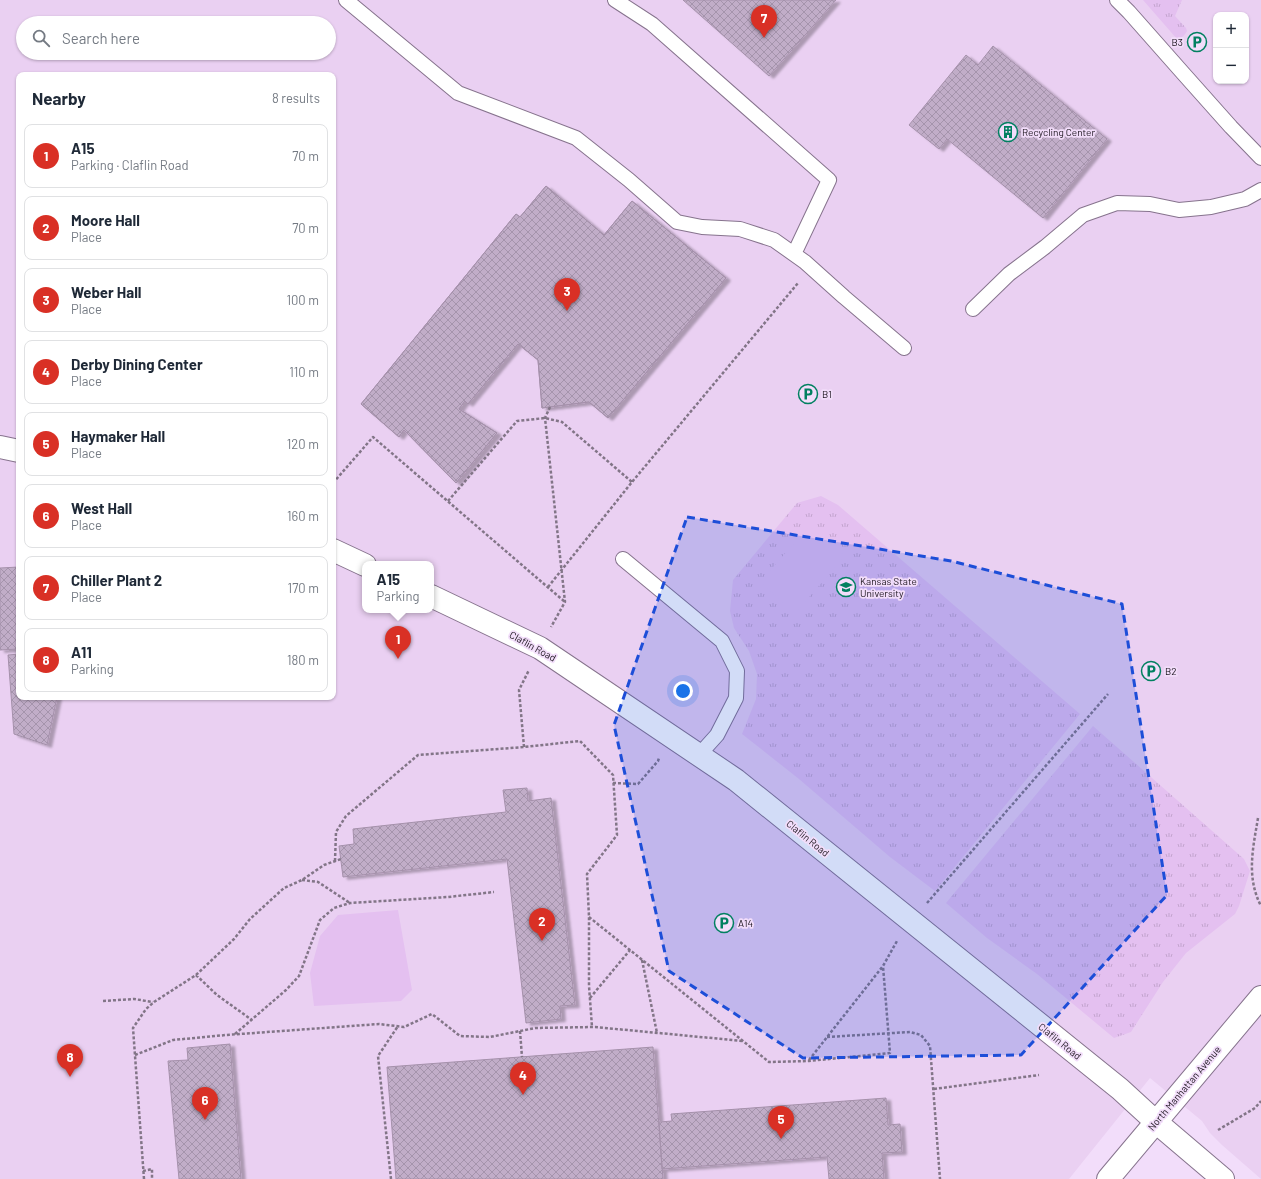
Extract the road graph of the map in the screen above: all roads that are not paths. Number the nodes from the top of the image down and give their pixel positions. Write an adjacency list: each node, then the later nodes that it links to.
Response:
1 (346, 0): 6 (lane)
2 (615, 0): 6 (lane)
3 (1117, 0): 4 (lane)
4 (1261, 158)
5 (1261, 190): 7 (lane)
6 (794, 254): 8 (lane)
7 (974, 309)
8 (904, 348)
9 (0, 447): 10 (street)
10 (16, 450)
11 (336, 551): 13 (street)
12 (623, 559): 15 (lane)
13 (362, 564)
14 (434, 597): 15 (street, Claflin Road)
15 (700, 755): 17 (street, Claflin Road)
16 (1261, 997): 17 (street, North Manhattan Avenue)
17 (1156, 1122): 18 (street, North Manhattan Avenue); 19 (street, Claflin Road)
18 (1108, 1179)
19 (1224, 1179)

